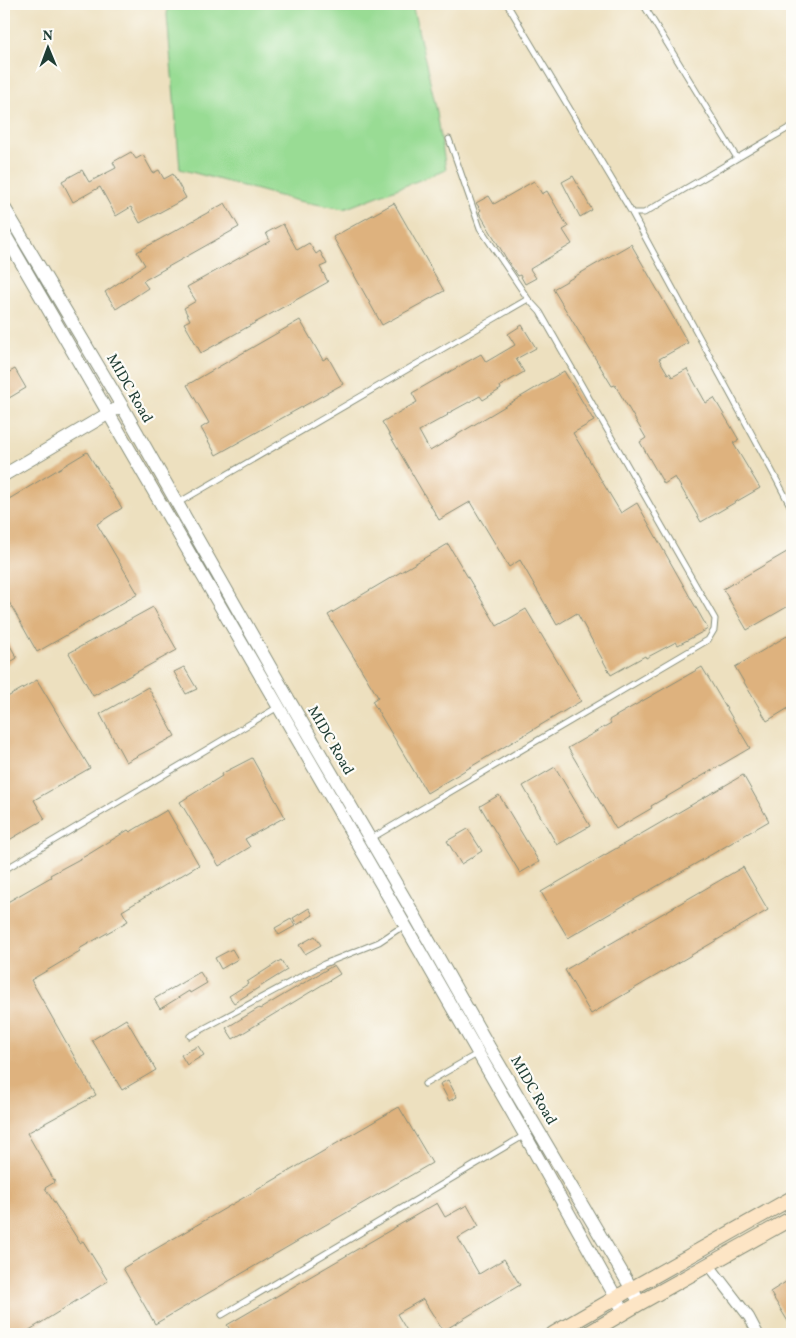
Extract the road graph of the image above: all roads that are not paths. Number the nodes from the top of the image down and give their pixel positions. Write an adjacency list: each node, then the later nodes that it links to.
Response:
1 (507, 4): 7 (lane)
2 (643, 4): 5 (lane)
3 (792, 126): 5 (lane)
4 (449, 139): 9 (lane)
5 (737, 158): 7 (lane)
6 (4, 207): 10 (street, MIDC Road)
7 (632, 213): 14 (lane)
8 (4, 233): 11 (street, MIDC Road)
9 (528, 300): 13 (lane); 17 (lane)
10 (122, 406): 11 (street); 13 (street, MIDC Road)
11 (109, 414): 12 (street); 16 (street, MIDC Road)
12 (4, 475)
13 (178, 503): 15 (street, MIDC Road)
14 (792, 509)
15 (289, 700): 16 (lane); 17 (street, MIDC Road)
16 (278, 707): 18 (lane); 19 (street, MIDC Road)
17 (370, 839): 27 (street, MIDC Road)
18 (4, 870)
19 (406, 927): 20 (lane); 21 (street, MIDC Road)
20 (190, 1036)
21 (477, 1054): 22 (lane); 23 (street, MIDC Road)
22 (425, 1084)
23 (525, 1135): 28 (street, MIDC Road); 31 (lane)
24 (792, 1198): 27 (main road)
25 (792, 1218): 26 (main road)
26 (709, 1265): 29 (main road); 34 (street)
27 (631, 1288): 28 (main road); 29 (street, MIDC Road)
28 (615, 1297): 30 (street, MIDC Road); 32 (main road)
29 (640, 1303): 30 (main road)
30 (624, 1312): 33 (main road)
31 (222, 1315)
32 (553, 1334)
33 (587, 1334)
34 (758, 1334)

